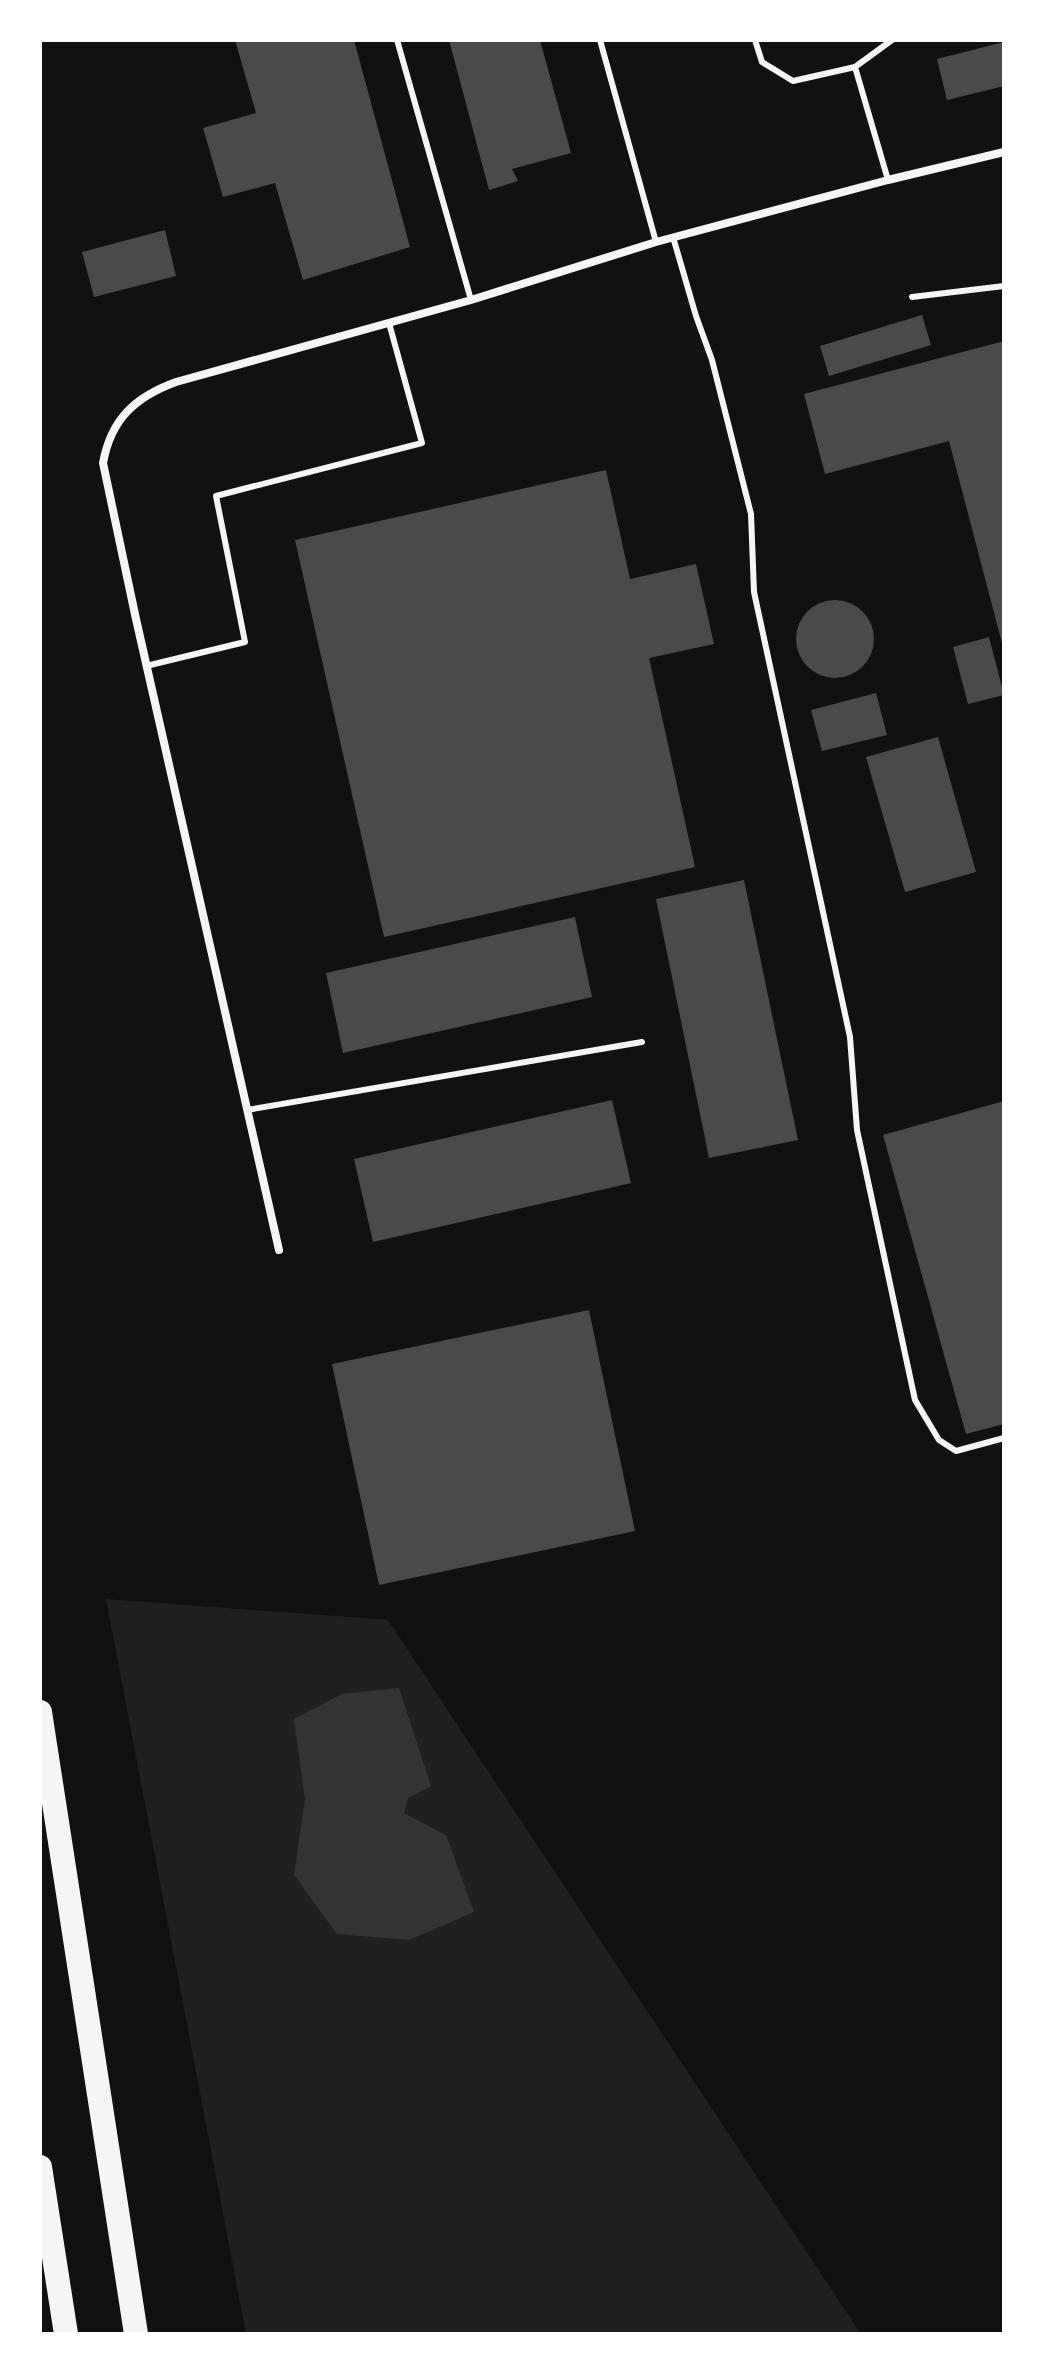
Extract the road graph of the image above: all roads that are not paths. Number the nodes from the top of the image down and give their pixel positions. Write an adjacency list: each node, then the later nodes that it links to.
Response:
1 (397, 40): 12 (lane)
2 (600, 40): 9 (lane)
3 (755, 40): 5 (lane)
4 (892, 40): 5 (lane)
5 (855, 67): 7 (lane)
6 (1004, 152): 7 (street)
7 (888, 180): 8 (street)
8 (673, 237): 9 (street); 18 (lane)
9 (656, 242): 12 (street)
10 (1004, 286): 11 (lane)
11 (912, 297)
12 (471, 300): 13 (street)
13 (389, 323): 14 (street); 14 (lane)
14 (146, 666): 16 (street)
15 (642, 1042): 16 (lane)
16 (247, 1110): 17 (street)
17 (279, 1250)
18 (1004, 1438)
19 (40, 1712): 22 (highway)
20 (40, 2167): 21 (highway)
21 (66, 2334)
22 (136, 2334)

